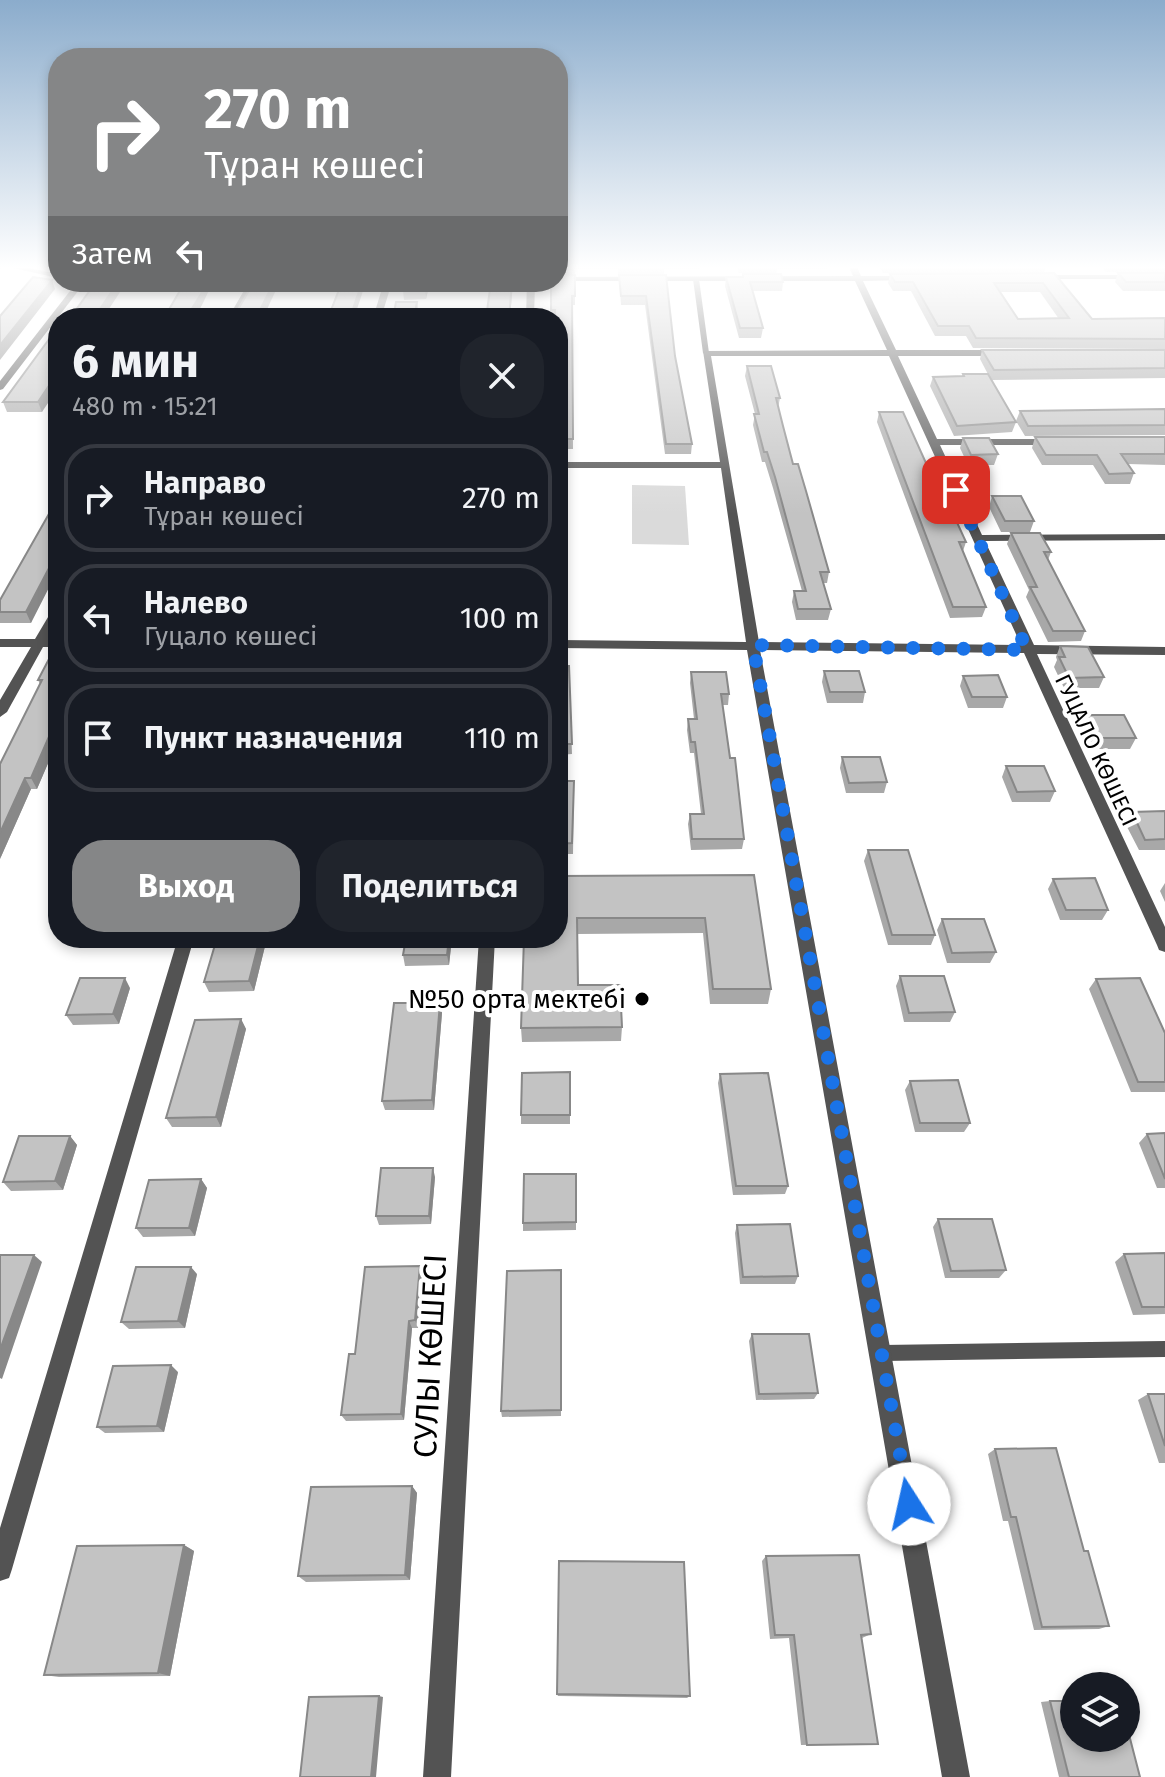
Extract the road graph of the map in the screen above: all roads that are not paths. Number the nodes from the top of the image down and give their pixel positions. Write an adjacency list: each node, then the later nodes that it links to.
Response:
1 (30, 348): 7 (street)
2 (705, 348): 4 (lane)
3 (891, 348): 5 (street, ГУЦАЛО КӨШЕСІ)
4 (706, 353): 5 (street); 11 (street)
5 (893, 353): 6 (street); 8 (street, ГУЦАЛО КӨШЕСІ)
6 (1014, 353)
7 (0, 387)
8 (934, 442): 9 (street); 13 (street, ГУЦАЛО КӨШЕСІ)
9 (1073, 442)
10 (568, 465): 11 (street)
11 (725, 465): 19 (street)
12 (1165, 537): 13 (street)
13 (978, 538): 20 (street, ГУЦАЛО КӨШЕСІ)
14 (48, 626): 16 (street)
15 (0, 643): 16 (street)
16 (38, 643): 17 (street); 22 (street)
17 (48, 643)
18 (568, 644): 19 (street)
19 (753, 645): 20 (street); 27 (street)
20 (1027, 650): 21 (street); 23 (street, ГУЦАЛО КӨШЕСІ)
21 (1165, 651)
22 (0, 712)
23 (1165, 945)
24 (183, 948): 28 (street)
25 (486, 948): 29 (street, СУЛЫ КӨШЕСІ)
26 (1165, 1349): 27 (lane)
27 (883, 1353): 30 (street)
28 (0, 1569)
29 (437, 1777)
30 (956, 1777)

